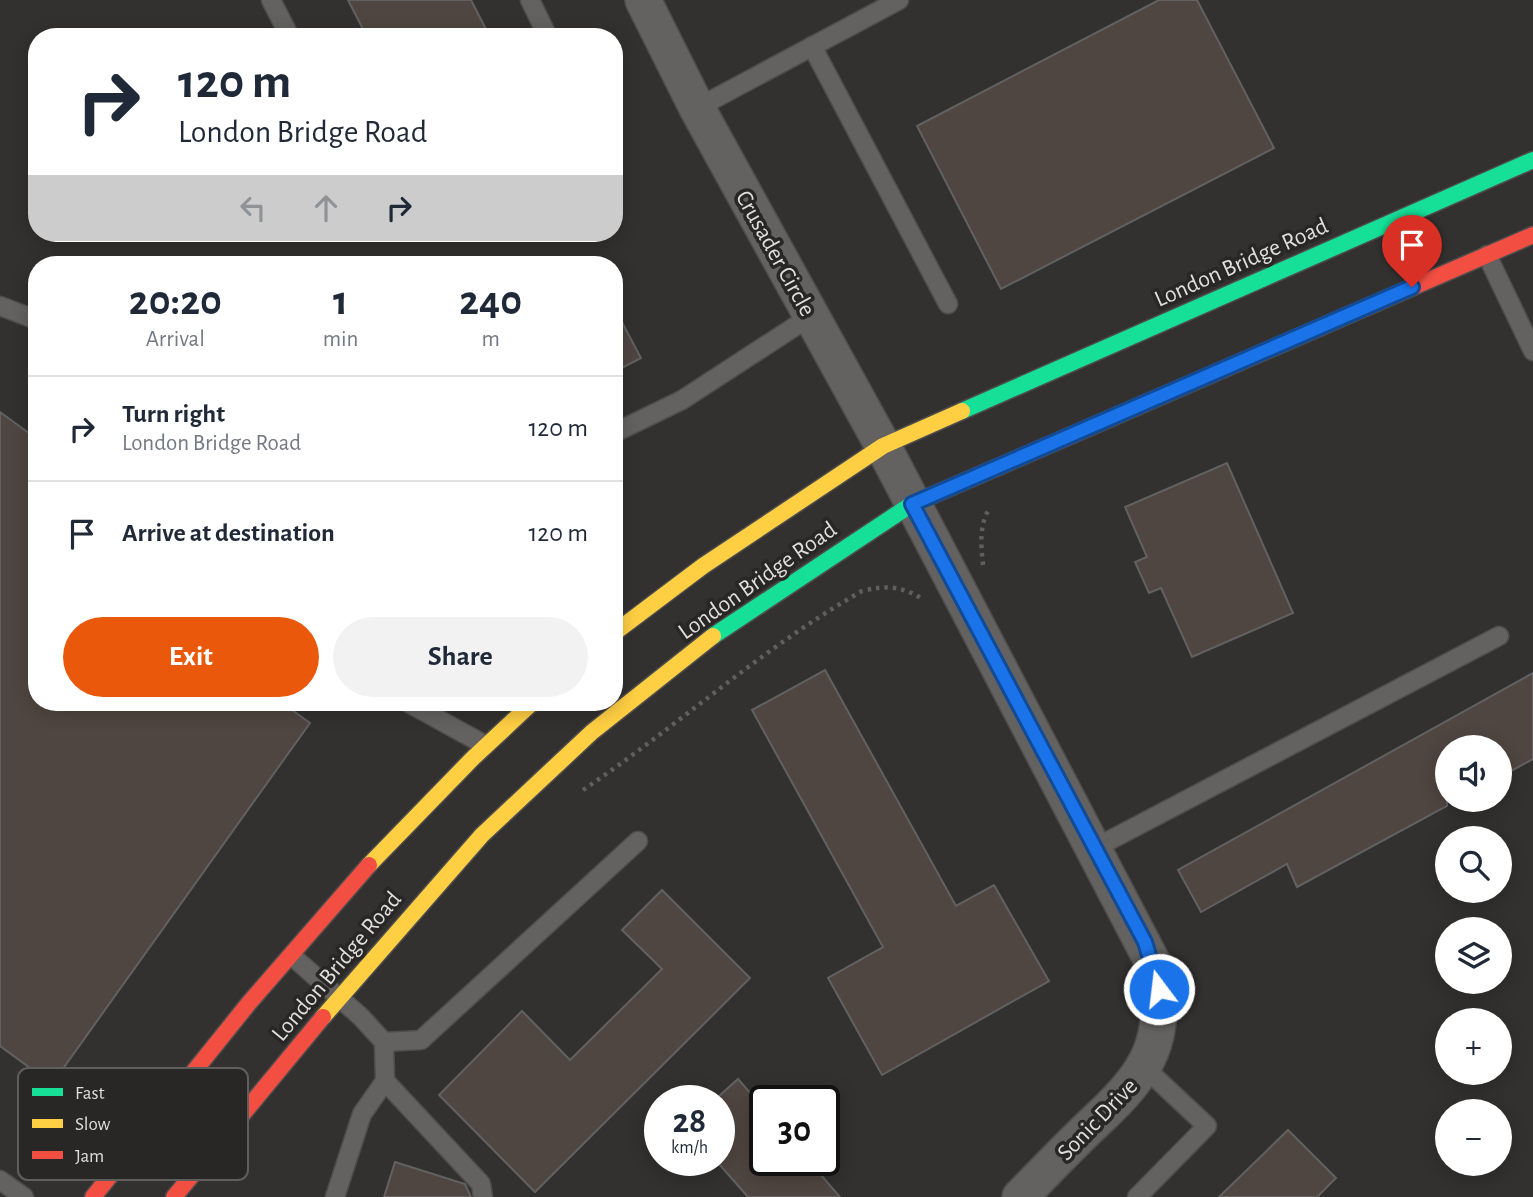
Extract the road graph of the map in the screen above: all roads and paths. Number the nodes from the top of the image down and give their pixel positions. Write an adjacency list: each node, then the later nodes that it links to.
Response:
1 (271, 0): 5 (lane)
2 (530, 0): 6 (lane)
3 (643, 0): 8 (street, Crusader Circle)
4 (899, 0): 7 (lane)
5 (285, 28)
6 (544, 28)
7 (812, 46): 8 (lane); 12 (lane)
8 (697, 108): 14 (street, Crusader Circle)
9 (1533, 160): 18 (main road, London Bridge Road)
10 (1533, 235): 11 (main road, London Bridge Road)
11 (1487, 255): 16 (lane); 19 (main road, London Bridge Road)
12 (948, 304)
13 (0, 306): 15 (lane)
14 (811, 316): 17 (lane); 18 (street, Crusader Circle)
15 (28, 317)
16 (1533, 351)
17 (623, 429)
18 (883, 446): 19 (street, Crusader Circle); 21 (main road, London Bridge Road)
19 (912, 504): 23 (main road, London Bridge Road); 30 (street, Sonic Drive)
20 (924, 600): 28 (path)
21 (623, 626)
22 (1499, 636): 30 (lane)
23 (623, 708)
24 (423, 711): 27 (lane)
25 (523, 711): 27 (main road, London Bridge Road)
26 (619, 711): 32 (main road, London Bridge Road)
27 (485, 745): 31 (main road, London Bridge Road)
28 (572, 798)
29 (638, 841): 33 (lane)
30 (1093, 849): 34 (street, Sonic Drive)
31 (292, 956): 32 (lane); 35 (main road, London Bridge Road)
32 (339, 996): 33 (lane); 37 (main road, London Bridge Road)
33 (384, 1042): 36 (lane)
34 (1144, 1067): 46 (street, Sonic Drive); 47 (lane)
35 (200, 1068)
36 (385, 1081): 44 (lane); 45 (lane)
37 (248, 1107)
38 (0, 1180): 41 (lane)
39 (107, 1180): 42 (main road, London Bridge Road)
40 (188, 1180): 43 (main road, London Bridge Road)
41 (23, 1197)
42 (93, 1197)
43 (174, 1197)
44 (335, 1197)
45 (484, 1197)
46 (1020, 1197)
47 (1137, 1197)

